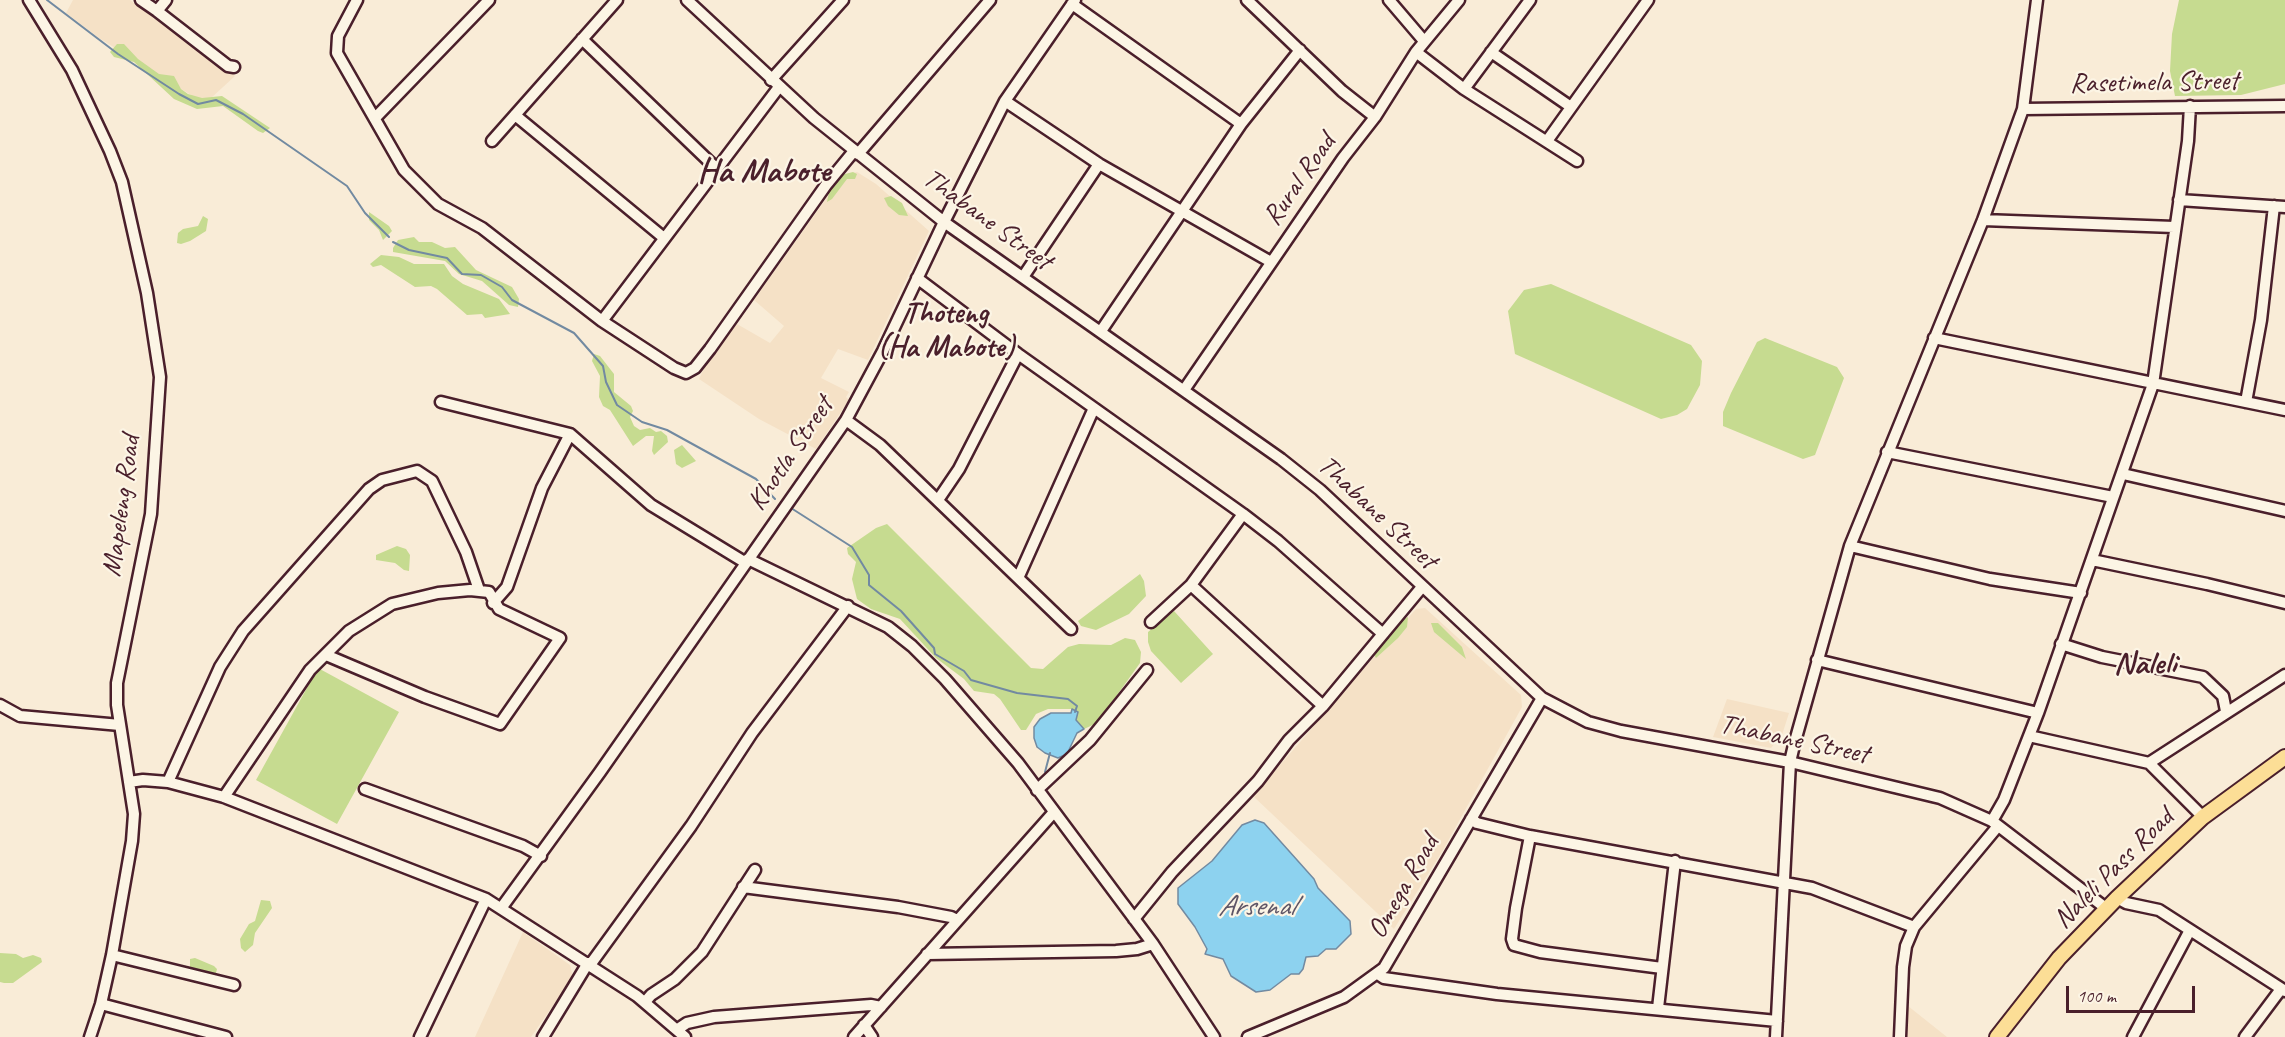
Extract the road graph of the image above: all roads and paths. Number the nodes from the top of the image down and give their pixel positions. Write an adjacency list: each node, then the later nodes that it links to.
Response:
1 (29, 0): 93 (street, Mapeleng Road)
2 (141, 0): 17 (street)
3 (166, 0): 17 (street)
4 (357, 0): 32 (street)
5 (489, 0): 32 (street)
6 (617, 0): 18 (street)
7 (687, 0): 24 (street, Thabane Street)
8 (843, 0): 24 (street)
9 (990, 0): 37 (street)
10 (1247, 0): 20 (street)
11 (1389, 0): 19 (street)
12 (1459, 0): 19 (street, Rural Road)
13 (1530, 0): 22 (street)
14 (1648, 0): 29 (street)
15 (2037, 0): 30 (street)
16 (1074, 2): 26 (street, Khotla Street); 34 (street)
17 (157, 11): 23 (street)
18 (582, 39): 31 (street); 40 (street)
19 (1424, 41): 21 (street, Rural Road)
20 (1300, 50): 33 (street); 34 (street)
21 (1416, 52): 25 (street); 33 (street, Rural Road)
22 (1491, 52): 25 (street); 29 (street)
23 (234, 67)
24 (775, 83): 37 (street, Thabane Street); 40 (street)
25 (1464, 89): 36 (street)
26 (1005, 101): 39 (street); 45 (street, Khotla Street)
27 (2190, 106): 28 (street, Rasetimela Street); 30 (street, Rasetimela Street); 41 (street)
28 (2285, 106)
29 (1571, 107): 36 (street)
30 (2023, 109): 44 (street)
31 (515, 115): 35 (street); 47 (street)
32 (376, 117): 51 (street)
33 (1376, 117): 48 (street, Rural Road)
34 (1241, 124): 43 (street)
35 (492, 141)
36 (1547, 141): 38 (street)
37 (856, 153): 45 (street, Thabane Street); 51 (street)
38 (1577, 161)
39 (1099, 164): 43 (street); 49 (street)
40 (717, 169): 47 (street)
41 (2179, 200): 42 (street); 46 (street)
42 (2279, 206): 58 (street)
43 (1182, 213): 48 (street); 52 (street)
44 (1983, 220): 46 (street); 53 (street)
45 (944, 222): 49 (street, Thabane Street); 50 (street, Khotla Street)
46 (2174, 227): 55 (street)
47 (664, 238): 51 (street)
48 (1271, 262): 56 (street, Rural Road)
49 (1023, 277): 52 (street, Thabane Street)
50 (917, 278): 54 (street); 61 (street, Khotla Street)
51 (602, 321)
52 (1101, 331): 56 (street, Thabane Street)
53 (1934, 338): 55 (street); 63 (street)
54 (1018, 354): 59 (street); 66 (street)
55 (2153, 384): 58 (street); 64 (street)
56 (1184, 390): 74 (street, Thabane Street)
57 (441, 402): 62 (street)
58 (2246, 402): 60 (street)
59 (1094, 408): 68 (street); 72 (street)
60 (2285, 410)
61 (846, 420): 66 (street); 71 (street, Khotla Street)
62 (570, 434): 71 (street); 77 (street)
63 (1887, 452): 65 (street); 69 (street)
64 (2123, 474): 65 (street); 67 (street)
65 (2114, 497): 70 (street)
66 (938, 500): 72 (street)
67 (2285, 511)
68 (1243, 514): 73 (street); 82 (street)
69 (1850, 546): 76 (street); 85 (street)
70 (2092, 560): 76 (street); 78 (street)
71 (747, 561): 79 (street); 108 (street, Khotla Street)
72 (1019, 576): 81 (street)
73 (1191, 585): 80 (street); 90 (street)
74 (1422, 586): 82 (street); 88 (street, Thabane Street)
75 (479, 590): 77 (street); 84 (street); 99 (street)
76 (2081, 593): 83 (street)
77 (493, 603): 84 (street)
78 (2285, 603)
79 (848, 606): 101 (street); 124 (street)
80 (1151, 621)
81 (1071, 629)
82 (1383, 634): 90 (street)
83 (2061, 644): 91 (street); 92 (street)
84 (326, 655): 102 (street)
85 (1817, 660): 92 (street); 96 (street)
86 (1147, 670): 101 (street)
87 (2285, 675): 91 (street)
88 (1542, 698): 96 (street, Thabane Street); 105 (street, Omega Road)
89 (0, 705): 93 (street)
90 (1323, 706): 117 (street)
91 (2226, 711): 97 (street)
92 (2038, 713): 94 (street)
93 (120, 725): 98 (street, Mapeleng Road)
94 (2029, 736): 97 (street); 106 (street)
95 (2285, 757): 104 (main road, Naleli Pass Road)
96 (1790, 762): 106 (street, Thabane Street); 111 (street)
97 (2149, 763): 104 (street)
98 (129, 782): 99 (street); 123 (street, Mapeleng Road)
99 (168, 782): 102 (street)
100 (365, 789): 108 (street)
101 (1038, 790): 103 (street)
102 (224, 797): 114 (street)
103 (1054, 812): 117 (street); 118 (street)
104 (2203, 817): 113 (main road, Naleli Pass Road)
105 (1471, 819): 107 (street); 126 (street, Omega Road)
106 (1995, 824): 116 (street, Thabane Street); 119 (street)
107 (1530, 836): 109 (street); 125 (street)
108 (541, 856): 115 (street, Khotla Street)
109 (1675, 861): 111 (street); 125 (street)
110 (755, 870): 112 (street)
111 (1786, 882): 119 (street); 133 (street)
112 (743, 887): 118 (street); 129 (street)
113 (2116, 898): 116 (main road, Naleli Pass Road); 120 (street)
114 (486, 899): 115 (street); 139 (street)
115 (502, 907): 124 (street)
116 (2107, 909): 147 (main road, Naleli Pass Road)
117 (1134, 919): 121 (street)
118 (957, 921): 122 (street)
119 (1914, 927): 146 (street)
120 (2190, 930): 128 (street); 148 (street)
121 (1153, 944): 122 (street); 143 (street)
122 (927, 954): 131 (street)
123 (112, 955): 127 (street); 130 (street, Mapeleng Road)
124 (589, 964): 129 (street); 140 (street)
125 (1662, 968): 132 (street)
126 (1378, 974): 132 (street); 144 (street, Omega Road)
127 (234, 985)
128 (2283, 990): 149 (street)
129 (645, 1002): 135 (street)
130 (101, 1004): 136 (street); 137 (street, Mapeleng Road)
131 (880, 1007): 134 (street); 135 (street)
132 (1658, 1008): 133 (street)
133 (1777, 1021): 145 (street)
134 (864, 1025): 141 (street); 142 (street)
135 (682, 1033)
136 (199, 1034): 138 (street)
137 (90, 1037)
138 (226, 1037)
139 (420, 1037)
140 (543, 1037)
141 (854, 1037)
142 (872, 1037)
143 (1214, 1037)
144 (1248, 1037)
145 (1776, 1037)
146 (1900, 1037)
147 (1997, 1037)
148 (2133, 1037)
149 (2245, 1037)

